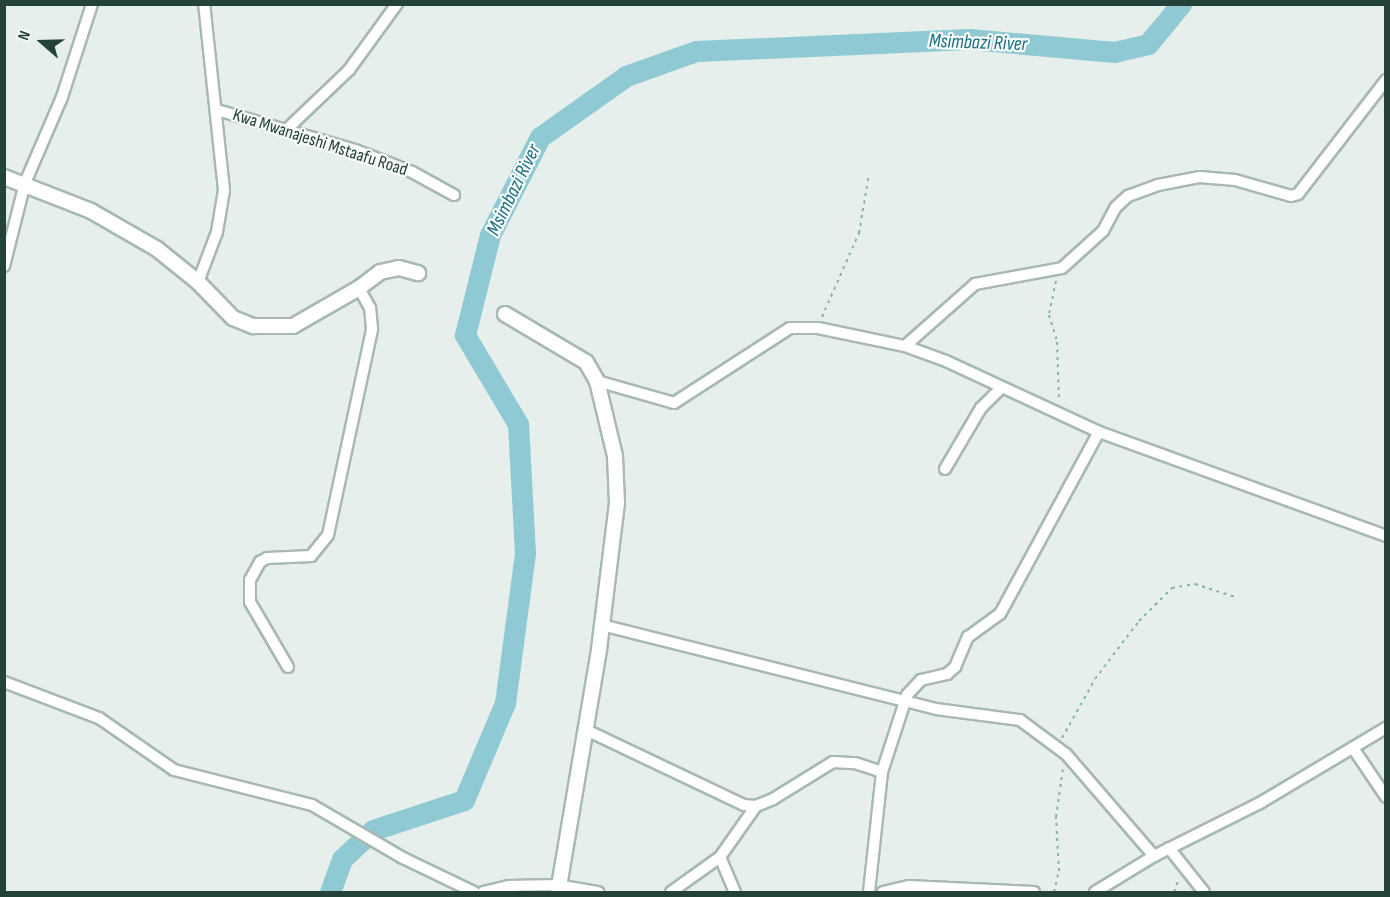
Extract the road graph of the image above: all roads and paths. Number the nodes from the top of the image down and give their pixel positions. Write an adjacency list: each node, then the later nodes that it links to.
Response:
1 (92, 4): 9 (street)
2 (204, 4): 5 (street)
3 (397, 4): 6 (street)
4 (1386, 80): 12 (street)
5 (218, 110): 6 (street, Kwa Mwanajeshi Mstaafu Road); 14 (street)
6 (286, 130): 10 (street, Kwa Mwanajeshi Mstaafu Road)
7 (868, 174): 17 (path)
8 (4, 177): 9 (street)
9 (25, 183): 11 (street); 14 (street)
10 (454, 195)
11 (4, 266)
12 (1062, 268): 18 (street); 21 (path)
13 (418, 273): 15 (street)
14 (198, 282): 15 (street)
15 (359, 288): 27 (street)
16 (505, 314): 19 (street)
17 (818, 328): 18 (street); 19 (street)
18 (905, 346): 20 (street)
19 (597, 381): 26 (street)
20 (1001, 388): 21 (street); 23 (street)
21 (1056, 413): 22 (street)
22 (1099, 432): 24 (street); 29 (street)
23 (945, 469)
24 (1386, 536)
25 (1235, 597): 33 (path)
26 (602, 625): 29 (street); 31 (street)
27 (288, 667)
28 (4, 682): 41 (street)
29 (905, 702): 33 (street); 34 (street)
30 (1386, 728): 32 (street)
31 (584, 729): 36 (street); 40 (street)
32 (1353, 748): 35 (street); 37 (street)
33 (1062, 750): 38 (street); 49 (path)
34 (882, 772): 36 (street); 46 (street)
35 (1386, 797)
36 (756, 806): 39 (street)
37 (1169, 848): 38 (street); 51 (street)
38 (1154, 856): 50 (street)
39 (720, 857): 44 (street); 45 (street)
40 (558, 889): 42 (street); 43 (street)
41 (474, 892)
42 (483, 892)
43 (598, 892)
44 (670, 892)
45 (735, 892)
46 (869, 892)
47 (883, 892): 48 (street)
48 (1034, 892)
49 (1054, 892)
50 (1095, 892)
51 (1204, 892)

